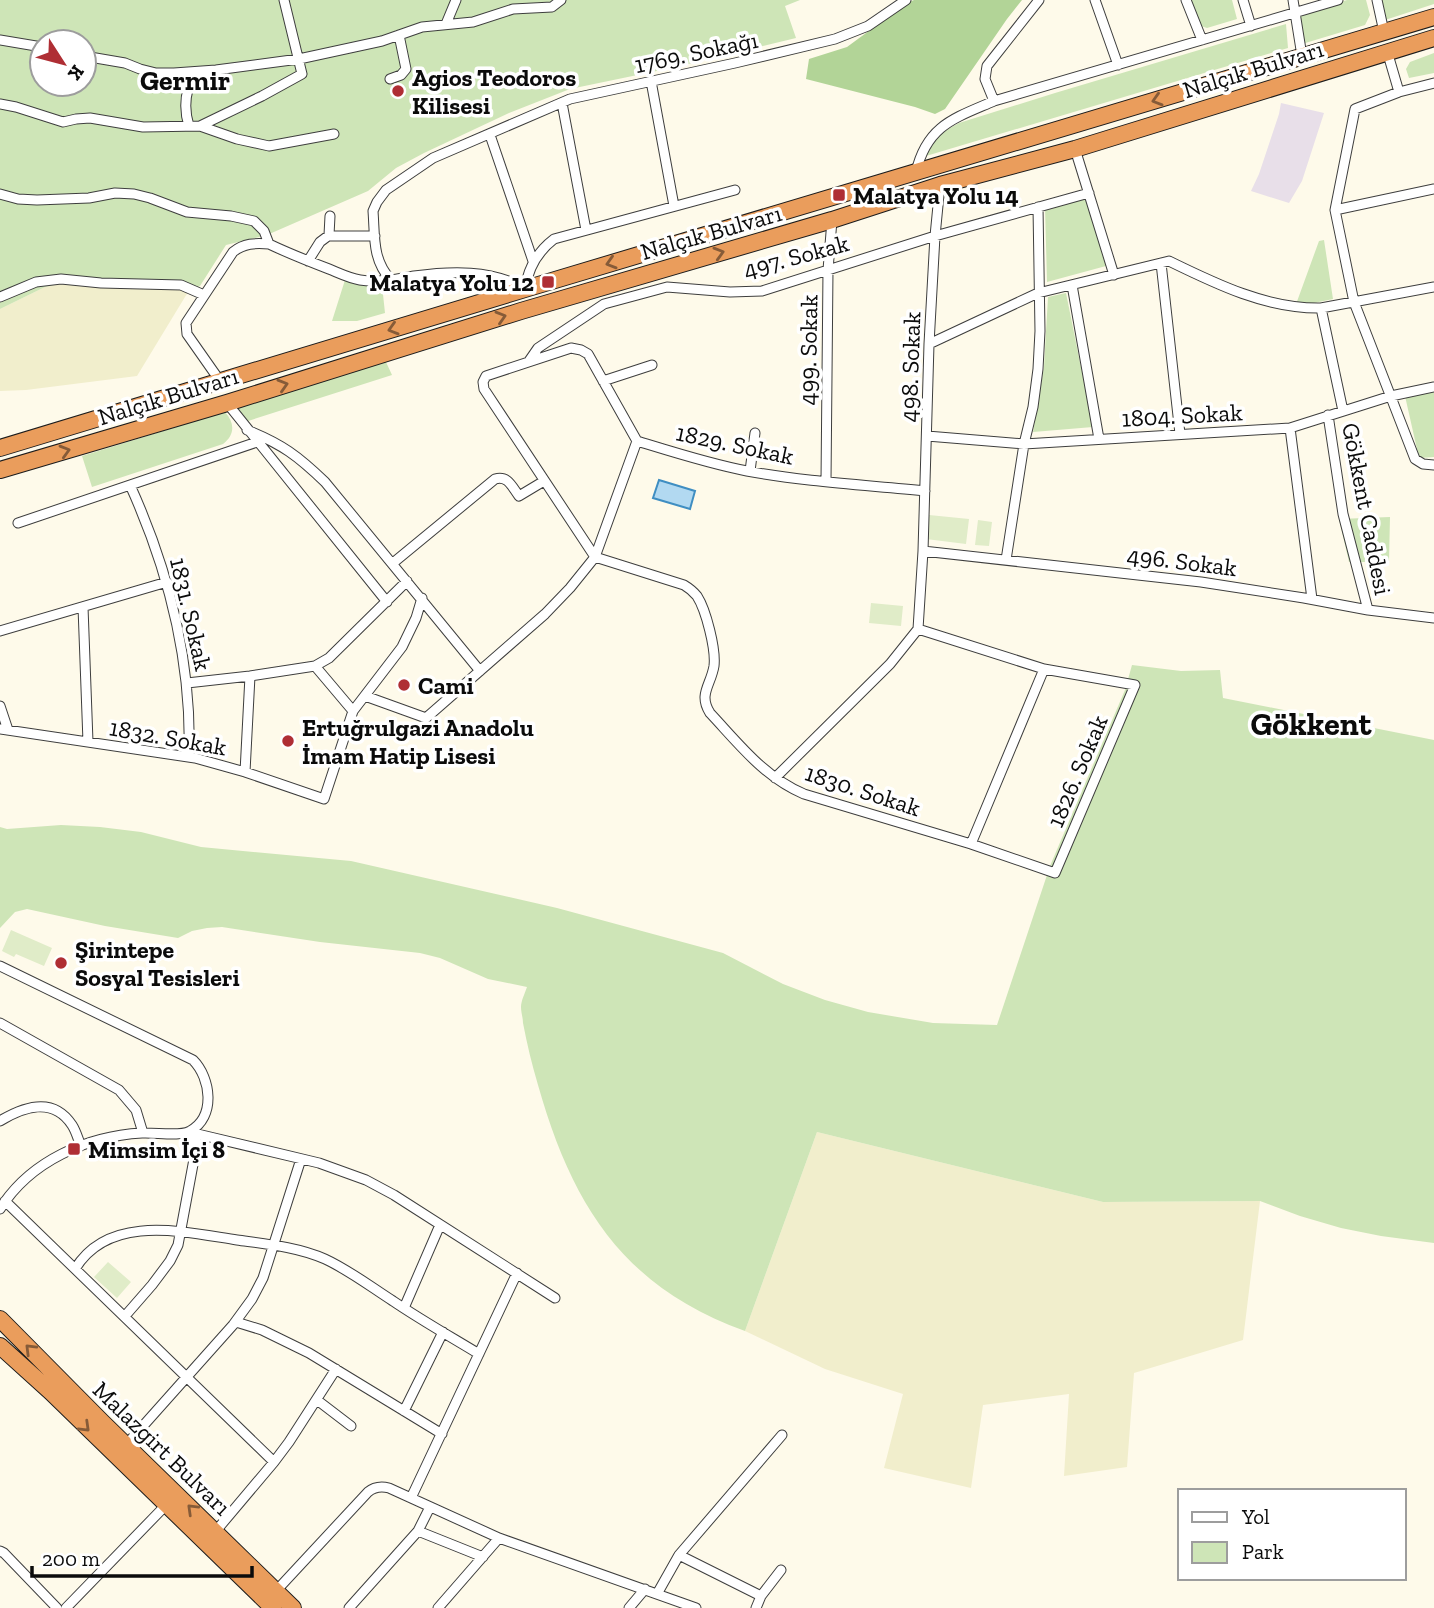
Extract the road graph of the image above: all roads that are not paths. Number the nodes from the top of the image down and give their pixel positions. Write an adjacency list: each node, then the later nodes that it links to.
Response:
1 (284, 0): 25 (street)
2 (456, 0): 14 (street)
3 (561, 0): 14 (street)
4 (906, 0): 29 (street, 1769. Sokağı)
5 (1039, 0): 32 (street)
6 (1095, 0): 26 (street)
7 (1186, 0): 20 (street)
8 (1243, 0): 15 (street)
9 (1293, 0): 12 (street)
10 (1338, 0): 12 (street)
11 (1377, 0): 16 (street)
12 (1295, 13): 15 (street); 23 (street)
13 (1434, 17): 16 (highway, Nalçık Bulvarı)
14 (446, 24): 17 (street)
15 (1251, 26): 20 (street)
16 (1384, 32): 23 (highway, Nalçık Bulvarı)
17 (399, 35): 25 (street); 28 (street)
18 (1434, 37): 22 (highway, Nalçık Bulvarı)
19 (0, 40): 21 (street)
20 (1202, 40): 26 (street)
21 (28, 45)
22 (1387, 51): 31 (street); 39 (highway, Nalçık Bulvarı)
23 (1302, 56): 40 (highway, Nalçık Bulvarı, one-way to 40)
24 (98, 58): 27 (street)
25 (299, 59): 27 (street); 36 (street)
26 (1118, 65): 32 (street)
27 (195, 72): 35 (street)
28 (390, 79)
29 (651, 81): 33 (street, 1769. Sokağı); 46 (street)
30 (1434, 83): 31 (street)
31 (1399, 92): 48 (street)
32 (994, 101): 40 (street)
33 (562, 103): 38 (street, 1769. Sokağı); 51 (street)
34 (0, 104): 35 (street)
35 (189, 126): 36 (street)
36 (200, 126): 37 (street)
37 (334, 134)
38 (490, 135): 53 (street, 1769. Sokağı); 57 (street)
39 (1075, 149): 41 (highway, Nalçık Bulvarı); 44 (street)
40 (916, 172): 64 (highway, Nalçık Bulvarı, one-way to 64)
41 (940, 186): 50 (highway, Nalçık Bulvarı); 54 (street, 498. Sokak)
42 (1434, 189): 48 (street)
43 (736, 190): 46 (street)
44 (1089, 193): 47 (street, 497. Sokak); 60 (street)
45 (0, 194): 55 (street)
46 (674, 206): 51 (street)
47 (1038, 207): 54 (street, 497. Sokak); 65 (street)
48 (1335, 210): 68 (street)
49 (330, 216): 52 (street)
50 (832, 220): 59 (street, 499. Sokak); 77 (highway, Nalçık Bulvarı, one-way to 50)
51 (586, 230): 57 (street)
52 (329, 235): 53 (street); 56 (street)
53 (375, 236): 61 (street, 1769. Sokağı)
54 (934, 236): 59 (street, 497. Sokak); 70 (street, 498. Sokak)
55 (268, 244): 56 (street); 66 (street)
56 (308, 261): 61 (street)
57 (533, 261): 64 (street)
58 (1161, 263): 60 (street); 69 (street); 83 (street)
59 (828, 270): 71 (street, 497. Sokak); 94 (street, 499. Sokak)
60 (1114, 275): 62 (street)
61 (391, 280): 64 (street)
62 (1072, 285): 65 (street); 85 (street)
63 (1434, 287): 68 (street)
64 (524, 289): 73 (highway, Nalçık Bulvarı, one-way to 73)
65 (1038, 293): 70 (street); 88 (street)
66 (204, 295): 67 (street); 73 (street)
67 (0, 298)
68 (1354, 302): 69 (street); 76 (street)
69 (1321, 308): 78 (street)
70 (929, 344): 84 (street, 498. Sokak)
71 (528, 362): 74 (street); 93 (street)
72 (652, 365): 74 (street)
73 (220, 381): 89 (highway, Nalçık Bulvarı)
74 (603, 381): 86 (street)
75 (1434, 387): 76 (street, 1804. Sokak)
76 (1391, 396): 78 (street, 1804. Sokak); 90 (street)
77 (227, 403): 81 (street); 91 (highway, Nalçık Bulvarı, one-way to 77)
78 (1343, 411): 79 (street, 1804. Sokak)
79 (1328, 415): 80 (street, 1804. Sokak); 108 (street, Gökkent Caddesi)
80 (1290, 428): 83 (street, 1804. Sokak); 105 (street)
81 (247, 430): 87 (street); 101 (street)
82 (755, 433): 92 (street)
83 (1180, 434): 85 (street, 1804. Sokak)
84 (927, 436): 88 (street, 1804. Sokak); 96 (street, 498. Sokak)
85 (1099, 439): 88 (street, 1804. Sokak)
86 (637, 441): 92 (street, 1829. Sokak); 99 (street)
87 (257, 442): 95 (street); 106 (street)
88 (1024, 444): 100 (street)
89 (0, 448)
90 (1434, 465)
91 (0, 470)
92 (750, 471): 94 (street, 1829. Sokak)
93 (544, 481): 99 (street); 101 (street)
94 (826, 481): 96 (street, 1829. Sokak)
95 (130, 485): 97 (street); 103 (street, 1831. Sokak)
96 (925, 491): 98 (street, 498. Sokak)
97 (18, 523)
98 (923, 551): 100 (street, 496. Sokak); 110 (street, 498. Sokak)
99 (595, 558): 114 (street); 124 (street, 1830. Sokak)
100 (1006, 560): 105 (street, 496. Sokak)
101 (393, 564): 102 (street)
102 (407, 581): 104 (street); 106 (street)
103 (167, 582): 107 (street); 116 (street, 1831. Sokak)
104 (422, 598): 114 (street); 117 (street)
105 (1312, 599): 108 (street, 496. Sokak)
106 (387, 602): 112 (street)
107 (83, 607): 111 (street); 121 (street)
108 (1368, 610): 109 (street, 496. Sokak)
109 (1434, 618)
110 (918, 629): 113 (street); 124 (street)
111 (0, 631)
112 (316, 666): 115 (street); 119 (street)
113 (1044, 669): 125 (street); 126 (street, 1826. Sokak)
114 (480, 671): 117 (street)
115 (250, 676): 116 (street); 123 (street)
116 (187, 683): 122 (street, 1831. Sokak)
117 (365, 696): 119 (street)
118 (0, 706): 120 (street)
119 (353, 711): 123 (street, 1832. Sokak)
120 (4, 729): 121 (street, 1832. Sokak)
121 (88, 742): 122 (street, 1832. Sokak)
122 (189, 757): 123 (street, 1832. Sokak)
123 (245, 772)
124 (775, 778): 125 (street, 1830. Sokak)
125 (971, 844): 126 (street, 1830. Sokak)
126 (1055, 873)
127 (0, 966): 130 (street)
128 (0, 1023): 131 (street)
129 (0, 1121): 132 (street)
130 (189, 1132): 131 (street); 133 (street); 136 (street)
131 (143, 1133): 132 (street)
132 (81, 1146): 134 (street)
133 (301, 1159): 135 (street); 137 (street)
134 (2, 1205): 138 (street)
135 (440, 1225): 139 (street); 141 (street)
136 (181, 1232): 137 (street); 138 (street); 142 (street)
137 (274, 1245): 141 (street); 144 (street)
138 (75, 1269): 142 (street)
139 (517, 1273): 140 (street); 148 (street)
140 (555, 1298)
141 (404, 1308): 145 (street)
142 (125, 1316): 151 (street)
143 (0, 1319): 157 (highway, Malazgirt Bulvarı, one-way to 143)
144 (236, 1322): 150 (street); 151 (street)
145 (443, 1332): 148 (street); 153 (street)
146 (0, 1346): 149 (highway, Malazgirt Bulvarı)
147 (0, 1354): 149 (highway)
148 (479, 1354): 155 (street)
149 (17, 1360): 160 (highway, Malazgirt Bulvarı, one-way to 160)
150 (336, 1369): 152 (street); 153 (street)
151 (188, 1377): 157 (street); 158 (street)
152 (317, 1400): 154 (street); 158 (street)
153 (404, 1411): 155 (street)
154 (351, 1426)
155 (442, 1434): 159 (street)
156 (782, 1435): 166 (street)
157 (126, 1446): 163 (highway, Malazgirt Bulvarı, one-way to 157)
158 (274, 1462): 163 (street)
159 (411, 1498): 161 (street); 170 (street)
160 (166, 1505): 174 (street); 175 (highway, Malazgirt Bulvarı)
161 (430, 1507): 162 (street); 164 (street)
162 (418, 1531): 167 (street); 177 (street)
163 (215, 1532): 170 (highway, Malazgirt Bulvarı)
164 (499, 1538): 167 (street); 169 (street)
165 (0, 1551): 173 (street)
166 (679, 1555): 171 (street); 172 (street)
167 (482, 1557): 178 (street)
168 (781, 1570): 172 (street)
169 (645, 1589): 171 (street); 179 (street)
170 (276, 1591): 176 (highway, Malazgirt Bulvarı)
171 (657, 1594): 180 (street)
172 (761, 1596): 181 (street)
173 (57, 1608)
174 (66, 1608)
175 (273, 1608)
176 (293, 1608)
177 (349, 1608)
178 (438, 1608)
179 (629, 1608)
180 (696, 1608)
181 (756, 1608)

